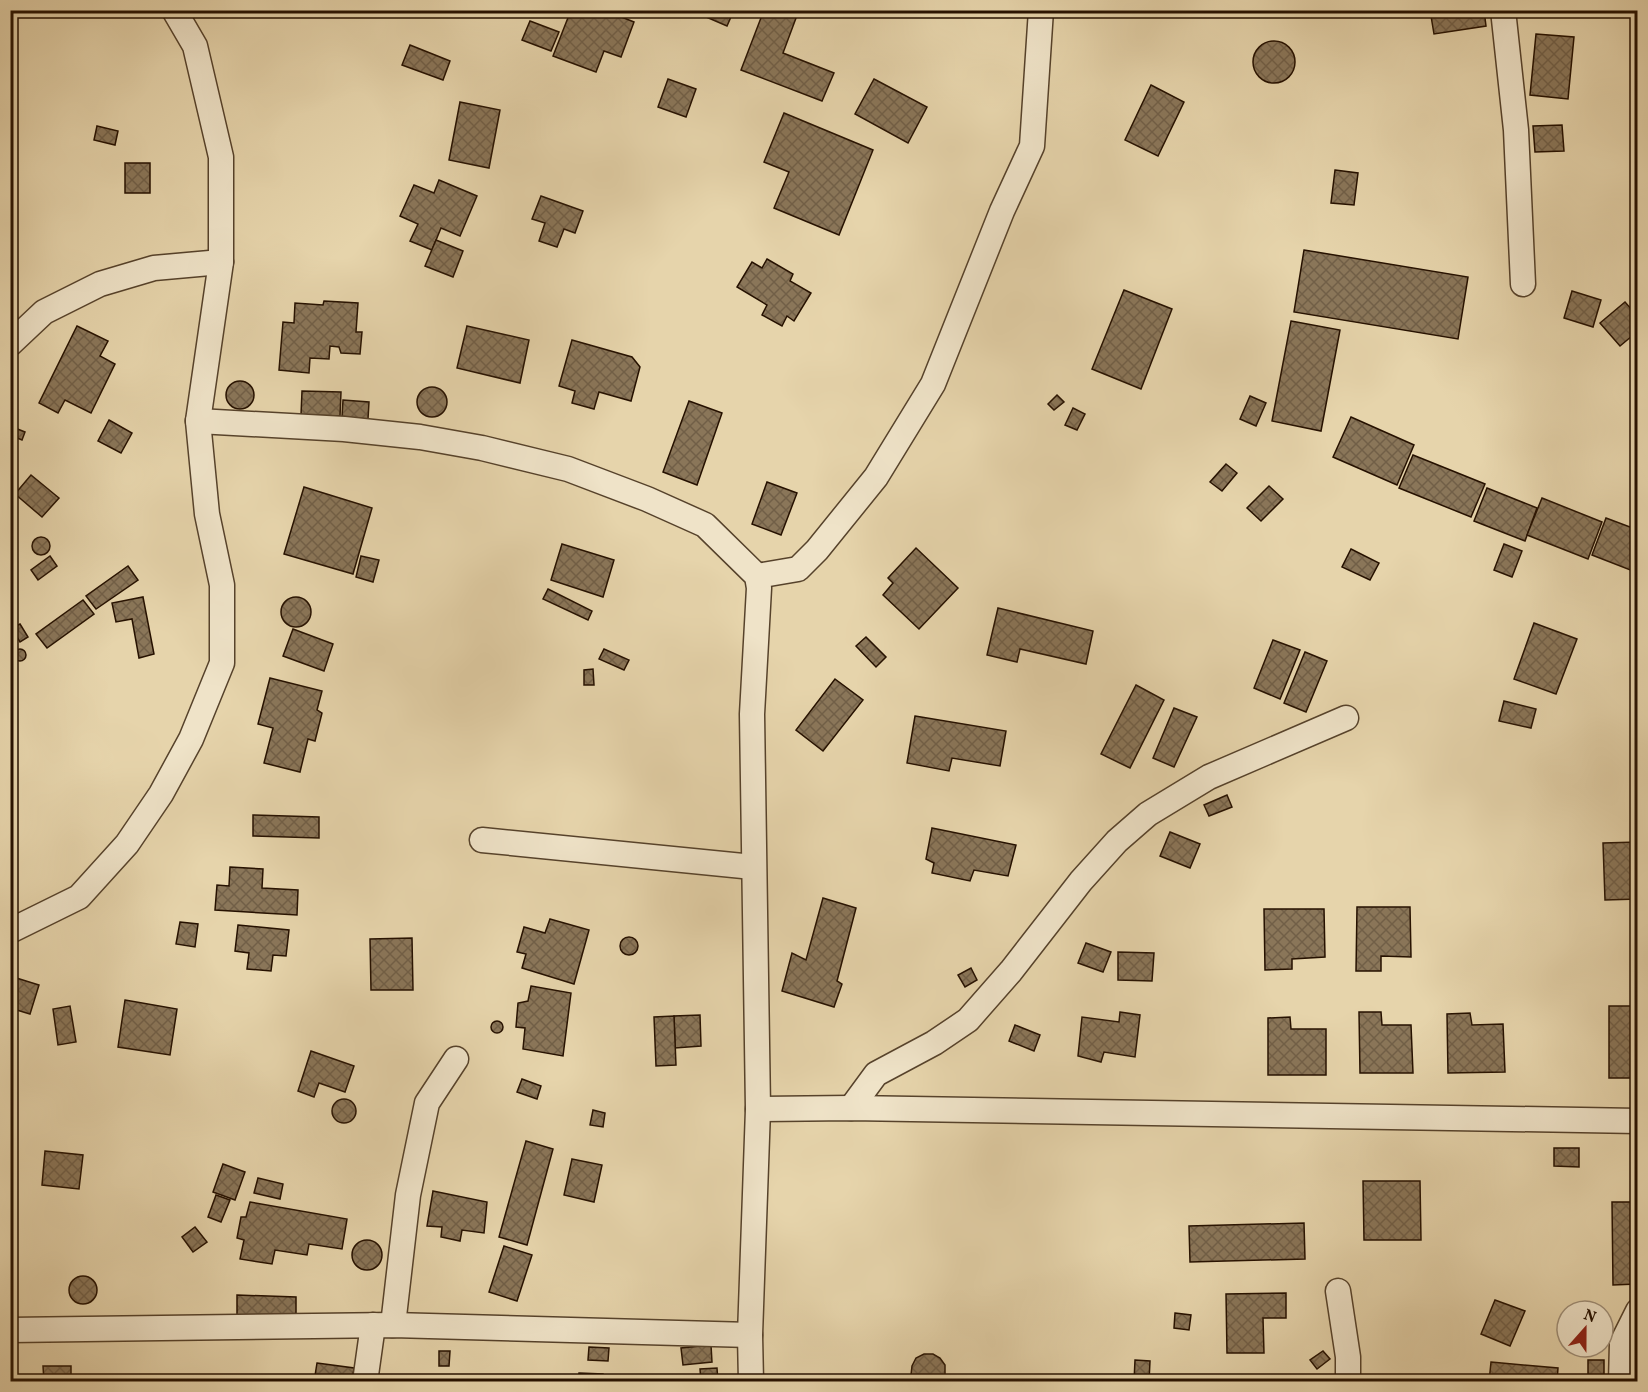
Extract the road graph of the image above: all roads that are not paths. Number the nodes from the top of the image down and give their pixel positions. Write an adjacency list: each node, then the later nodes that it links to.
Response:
1 (174, 10): 4 (street)
2 (1041, 10): 8 (street)
3 (1503, 10): 5 (street)
4 (221, 262): 6 (street); 7 (street)
5 (1522, 284)
6 (10, 344)
7 (198, 421): 8 (street); 12 (street)
8 (757, 576): 11 (street)
9 (1346, 717): 14 (street)
10 (482, 840): 11 (street)
11 (753, 867): 15 (street)
12 (10, 931)
13 (456, 1059): 19 (street)
14 (851, 1108): 15 (street); 16 (street)
15 (758, 1109): 21 (street)
16 (1638, 1121)
17 (1338, 1291): 24 (street)
18 (1638, 1311): 25 (street)
19 (383, 1325): 20 (street); 21 (street); 22 (street)
20 (10, 1330)
21 (750, 1335): 23 (street)
22 (364, 1382)
23 (751, 1382)
24 (1348, 1382)
25 (1621, 1382)

